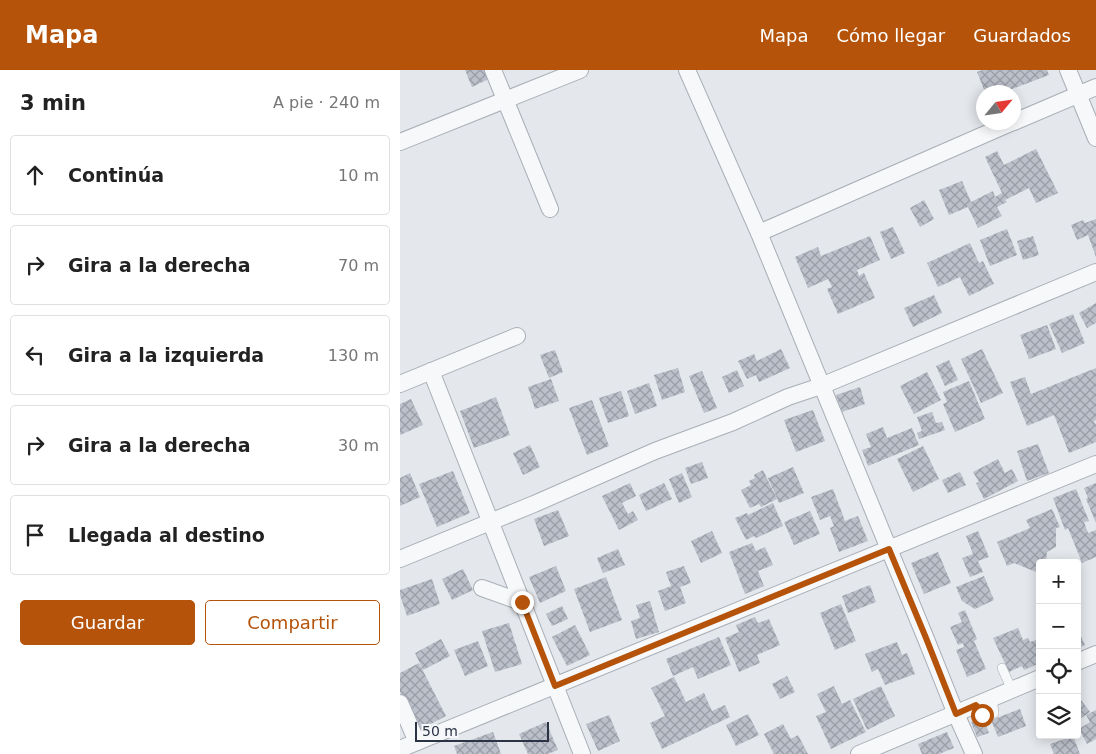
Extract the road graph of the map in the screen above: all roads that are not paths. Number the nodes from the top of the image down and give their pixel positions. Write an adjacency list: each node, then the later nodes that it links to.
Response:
1 (493, 70): 7 (street)
2 (580, 70): 7 (street)
3 (686, 70): 13 (street)
4 (1068, 70): 6 (street)
5 (1096, 87): 6 (street)
6 (1078, 94): 8 (street); 10 (street)
7 (505, 100): 11 (street); 12 (street)
8 (1021, 119)
9 (995, 130): 13 (street)
10 (1096, 138)
11 (400, 142)
12 (550, 209)
13 (759, 233): 18 (street)
14 (1096, 272): 18 (street)
15 (517, 336): 16 (street)
16 (431, 371): 17 (street); 20 (street)
17 (400, 384)
18 (821, 386): 20 (street); 21 (street)
19 (1096, 464): 21 (street)
20 (490, 521): 22 (street); 24 (street)
21 (889, 549): 27 (street); 30 (street)
22 (400, 559)
23 (482, 588): 24 (street)
24 (522, 602): 27 (street)
25 (1002, 668): 28 (lane)
26 (1036, 680): 28 (street)
27 (555, 686): 31 (street); 33 (street)
28 (1012, 690): 30 (street)
29 (400, 702): 31 (street)
30 (956, 714): 34 (street); 35 (street)
31 (417, 742): 32 (street)
32 (400, 748)
33 (582, 754)
34 (859, 754)
35 (974, 754)

